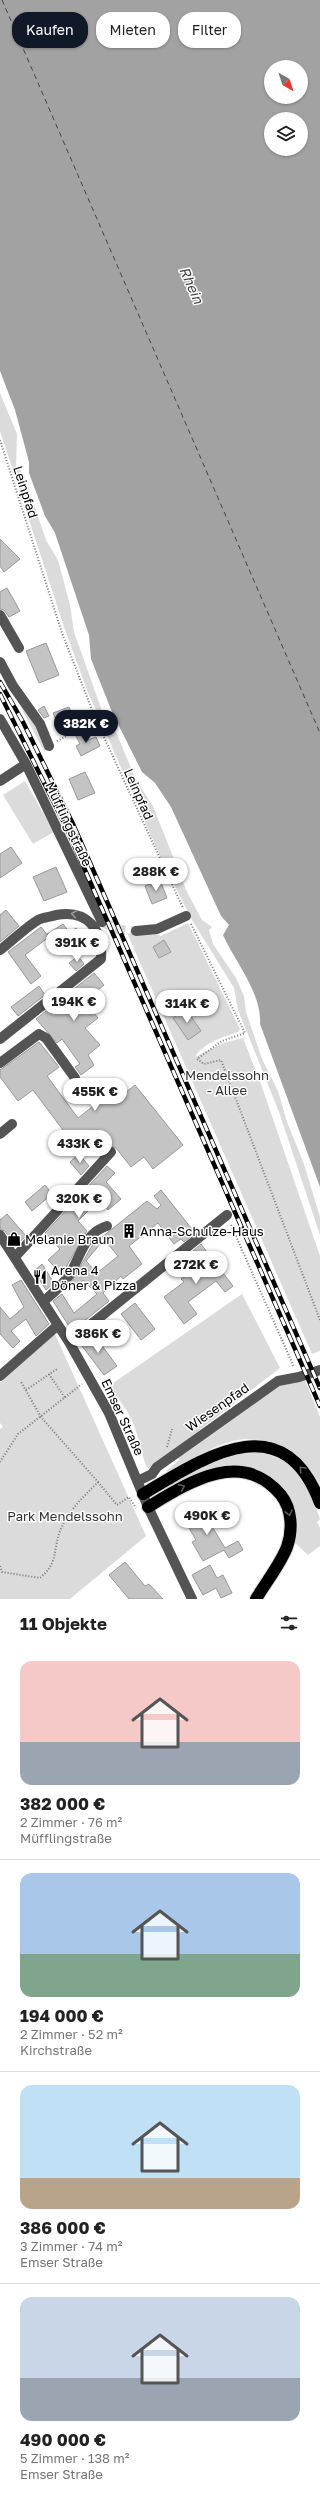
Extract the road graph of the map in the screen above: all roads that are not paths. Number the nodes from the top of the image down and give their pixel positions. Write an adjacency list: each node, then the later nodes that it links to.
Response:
1 (0, 615): 2 (street)
2 (19, 648)
3 (0, 662): 5 (street)
4 (0, 719): 6 (street, Müfflingstraße)
5 (49, 746)
6 (26, 764): 7 (street); 9 (street, Müfflingstraße)
7 (0, 781)
8 (186, 916): 10 (street)
9 (102, 922)
10 (136, 931)
11 (0, 950): 12 (street, one-way to 11)
12 (0, 1039)
13 (0, 1063): 14 (street)
14 (75, 1078)
15 (12, 1124): 16 (street)
16 (0, 1134)
17 (111, 1152): 21 (street)
18 (227, 1215): 24 (street)
19 (107, 1226): 22 (street)
20 (0, 1235): 21 (street, Emser Straße)
21 (15, 1257): 22 (street, Emser Straße)
22 (44, 1301): 23 (street, Emser Straße)
23 (58, 1325): 24 (street, Emser Straße); 26 (street)
24 (69, 1342): 27 (street, Emser Straße)
25 (320, 1370): 27 (street, Wiesenpfad)
26 (0, 1376)
27 (138, 1481): 28 (street, Emser Straße)
28 (143, 1494): 29 (highway, one-way to 28); 30 (street, Emser Straße)
29 (320, 1503)
30 (143, 1509): 31 (street, Emser Straße); 32 (highway, one-way to 32)
31 (192, 1599)
32 (256, 1599)

